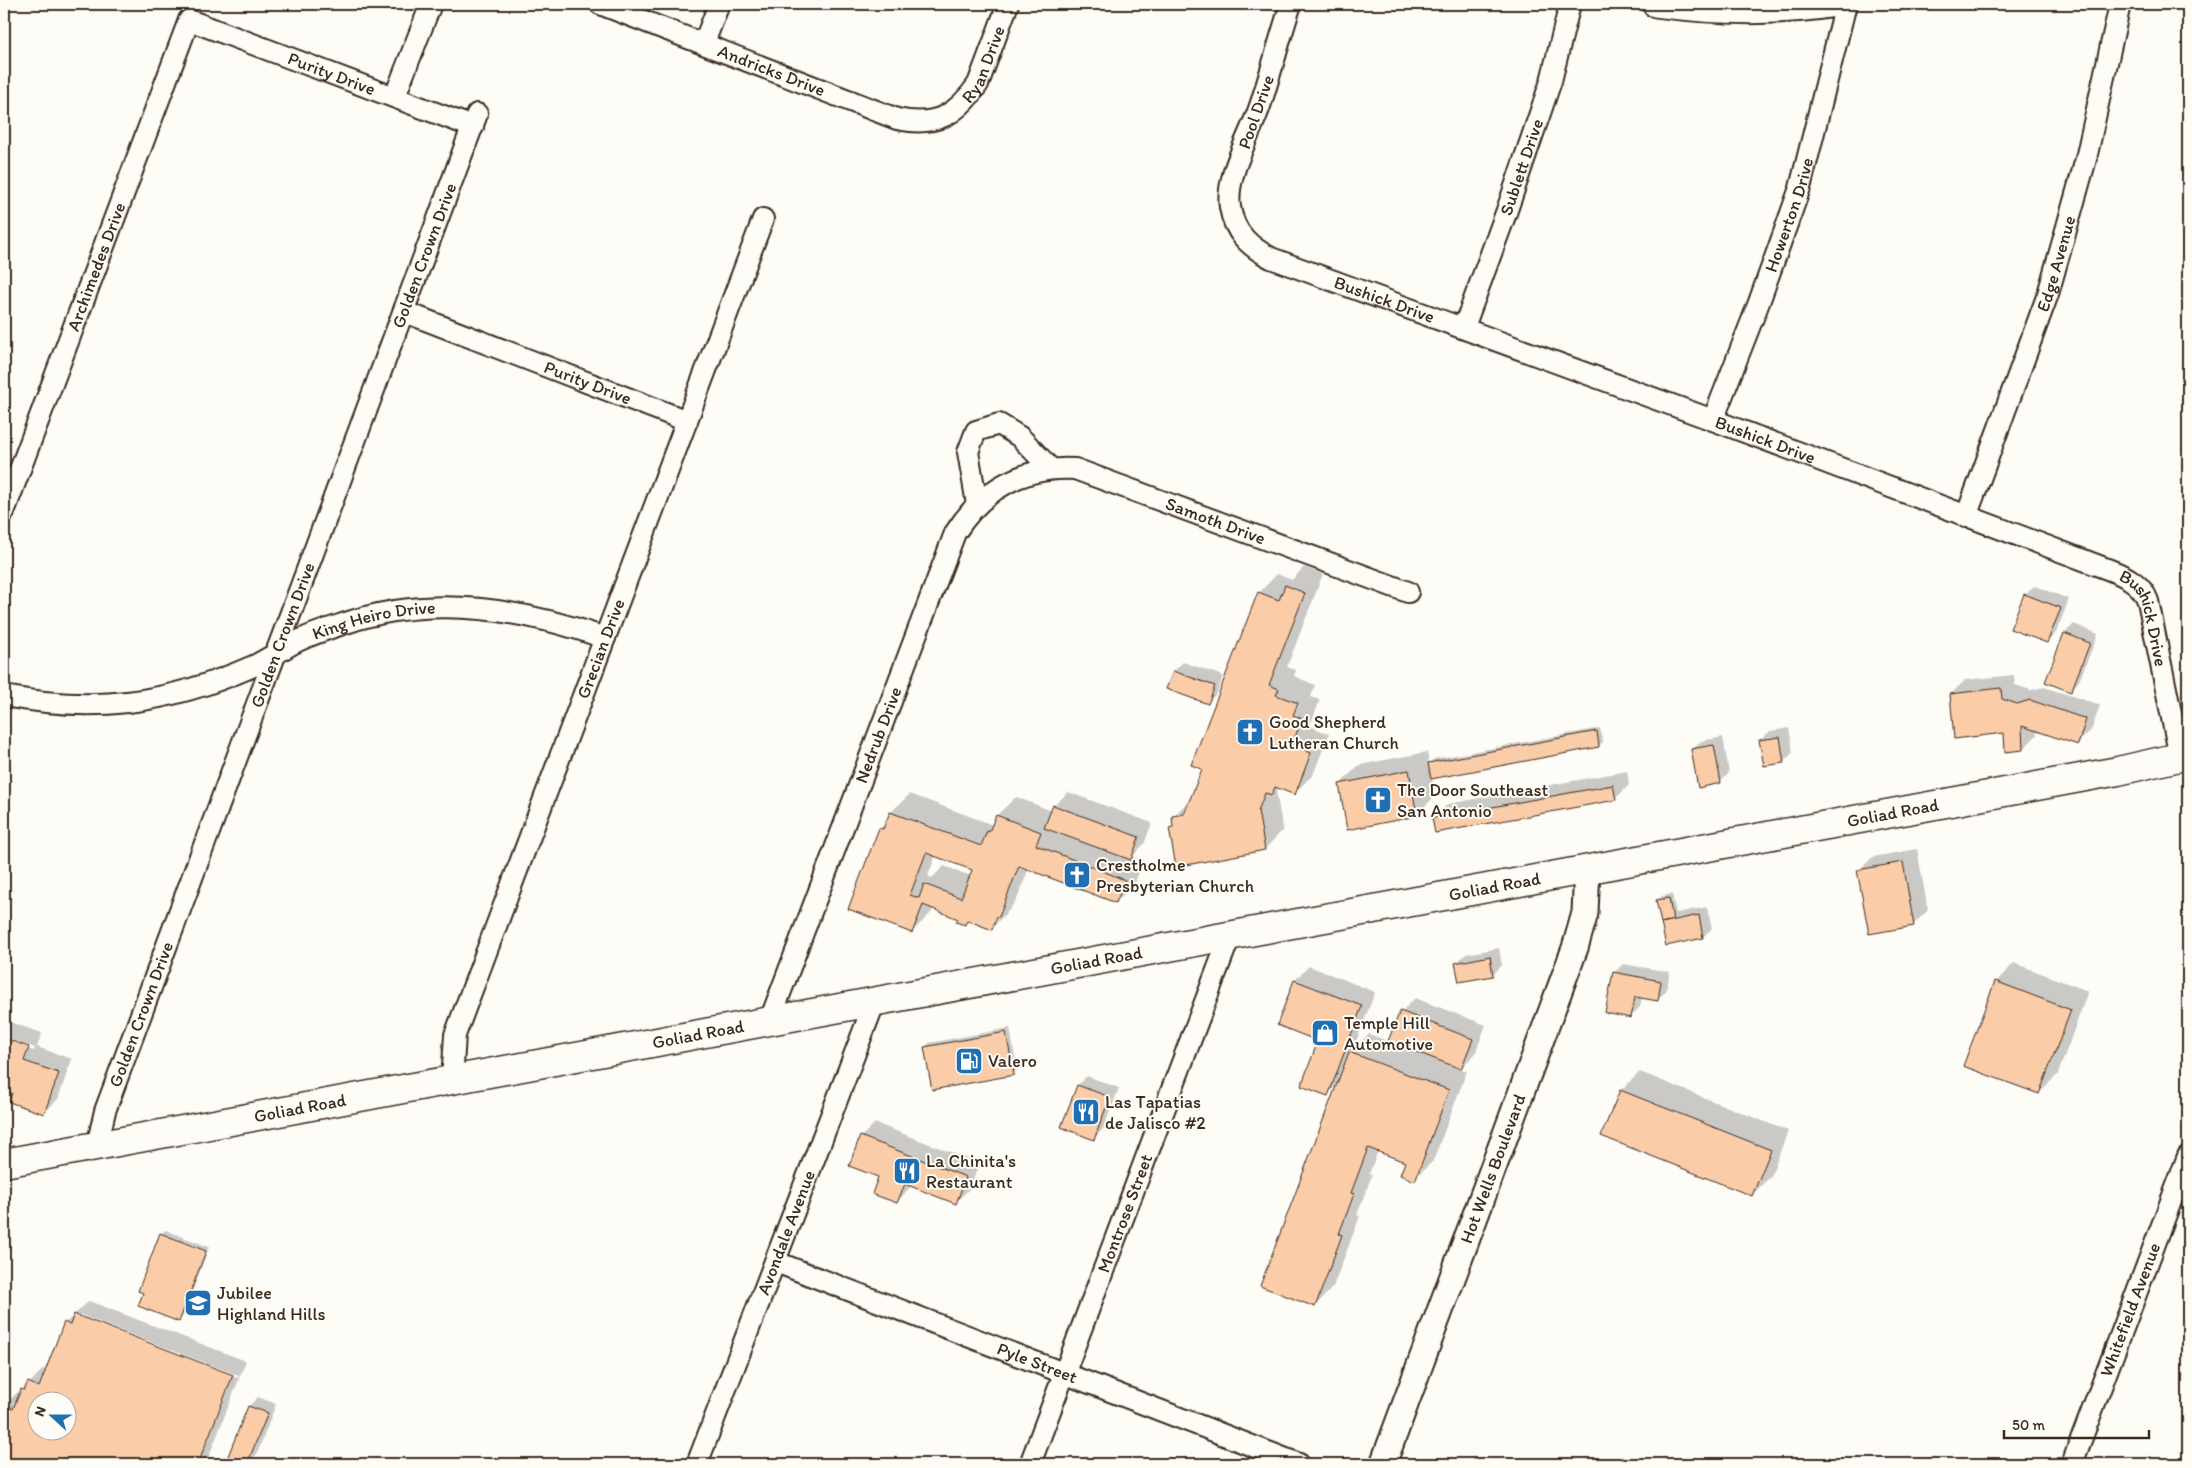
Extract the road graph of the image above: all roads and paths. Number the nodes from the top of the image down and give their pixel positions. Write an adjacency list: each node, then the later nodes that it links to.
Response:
1 (431, 4): 13 (street)
2 (600, 4): 12 (street, Andricks Drive)
3 (719, 4): 12 (street)
4 (1008, 4): 14 (street, Ryan Drive)
5 (1290, 4): 17 (street, Pool Drive)
6 (1570, 4): 19 (street, Sublett Drive)
7 (1655, 4): 8 (street)
8 (1836, 4)
9 (1846, 4): 20 (street, Howerton Drive)
10 (2120, 4): 26 (street, Edge Avenue)
11 (189, 20): 13 (street, Purity Drive); 25 (street, Archimedes Drive)
12 (704, 43): 14 (street, Andricks Drive)
13 (395, 96): 15 (street, Purity Drive)
14 (945, 116)
15 (475, 120): 18 (street, Golden Crown Drive)
16 (763, 219): 21 (street, Grecian Drive)
17 (1233, 221): 19 (street, Bushick Drive)
18 (405, 312): 21 (street, Purity Drive); 29 (street, Golden Crown Drive)
19 (1464, 328): 20 (street, Bushick Drive)
20 (1714, 420): 26 (street, Bushick Drive)
21 (687, 421): 28 (street, Grecian Drive)
22 (1050, 468): 23 (street, Samoth Drive); 24 (street); 27 (street, Samoth Drive)
23 (1022, 477): 24 (street, Nedrub Drive)
24 (977, 504): 35 (street, Nedrub Drive)
25 (4, 512)
26 (1966, 517): 31 (street, Bushick Drive)
27 (1408, 592)
28 (605, 638): 29 (street, King Heiro Drive); 36 (street, Grecian Drive)
29 (277, 653): 30 (street, King Heiro Drive); 37 (street, Golden Crown Drive)
30 (4, 696)
31 (2184, 756): 32 (main road, Goliad Road)
32 (1587, 869): 33 (main road, Goliad Road); 45 (street, Hot Wells Boulevard)
33 (1230, 936): 34 (main road, Goliad Road); 41 (street, Montrose Street)
34 (875, 1001): 35 (main road, Goliad Road); 40 (street, Avondale Avenue)
35 (770, 1020): 36 (main road, Goliad Road)
36 (452, 1081): 37 (main road, Goliad Road)
37 (97, 1146): 39 (main road, Goliad Road)
38 (2188, 1156): 46 (street, Whitefield Avenue)
39 (4, 1163)
40 (776, 1262): 41 (street, Pyle Street); 42 (street, Avondale Avenue)
41 (1065, 1374): 43 (street, Montrose Street); 44 (street, Pyle Street)
42 (697, 1464)
43 (1030, 1464)
44 (1299, 1464)
45 (1383, 1464)
46 (2072, 1464)

